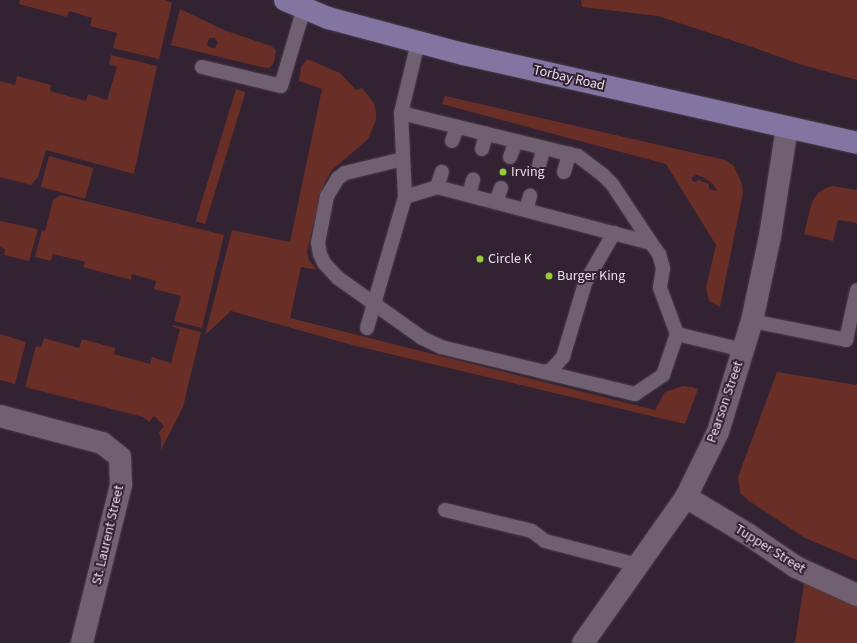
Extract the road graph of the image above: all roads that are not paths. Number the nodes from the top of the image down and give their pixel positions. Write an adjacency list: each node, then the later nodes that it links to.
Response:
1 (294, 4): 2 (main road, Torbay Road); 3 (lane)
2 (418, 42): 4 (lane); 6 (main road, Torbay Road)
3 (202, 67)
4 (401, 113): 5 (lane); 15 (lane)
5 (457, 127): 7 (lane); 8 (lane)
6 (787, 128): 10 (main road, Torbay Road); 31 (street, Pearson Street)
7 (486, 134): 9 (lane); 12 (lane)
8 (452, 141)
9 (516, 141): 11 (lane); 14 (lane)
10 (857, 143)
11 (544, 148): 13 (lane); 16 (lane)
12 (482, 149)
13 (569, 154): 18 (lane); 28 (lane)
14 (510, 157)
15 (403, 159): 24 (lane); 30 (lane)
16 (539, 165)
17 (442, 172): 20 (lane)
18 (564, 172)
19 (473, 180): 22 (lane)
20 (437, 187): 22 (lane); 24 (lane)
21 (501, 188): 25 (lane)
22 (468, 195): 25 (lane)
23 (530, 196): 26 (lane)
24 (405, 197): 30 (lane)
25 (496, 202): 26 (lane)
26 (526, 210): 27 (lane)
27 (614, 233): 28 (lane); 35 (lane)
28 (651, 243): 33 (lane)
29 (857, 290): 31 (lane)
30 (374, 303): 32 (lane); 35 (lane)
31 (752, 321): 34 (street, Pearson Street)
32 (367, 328)
33 (677, 334): 34 (lane); 35 (lane)
34 (743, 350): 37 (street, Pearson Street)
35 (544, 372)
36 (0, 416): 41 (street, St. Laurent Street)
37 (686, 497): 39 (street, Pearson Street); 40 (street, Tupper Street)
38 (445, 510): 39 (lane)
39 (638, 564): 42 (street, Pearson Street)
40 (857, 595)
41 (82, 643)
42 (583, 643)

